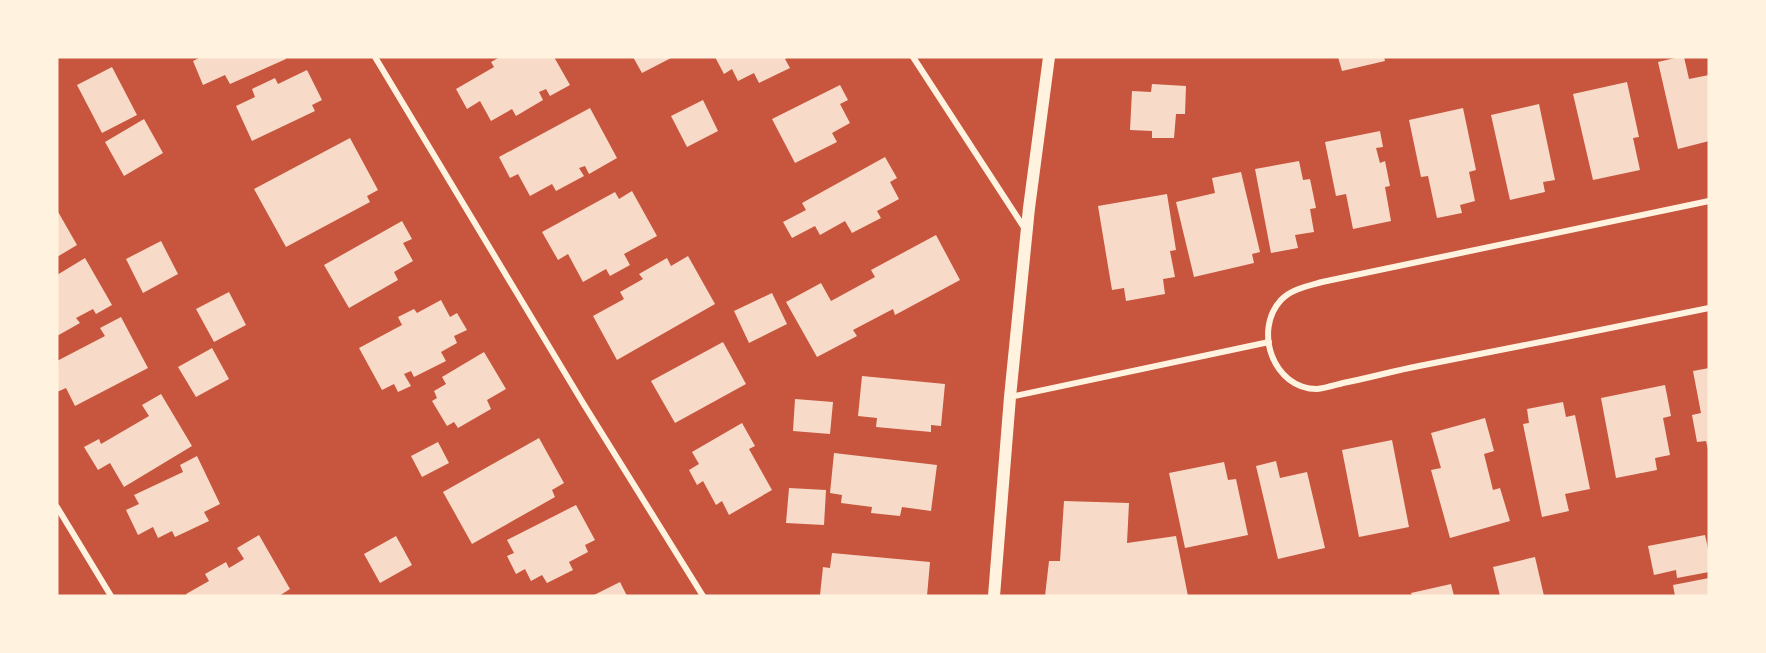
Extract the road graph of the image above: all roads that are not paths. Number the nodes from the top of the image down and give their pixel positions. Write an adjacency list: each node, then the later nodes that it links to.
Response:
1 (375, 57): 11 (street)
2 (913, 57): 5 (street)
3 (1049, 57): 5 (main road)
4 (1709, 201): 7 (street)
5 (1027, 232): 8 (main road)
6 (1709, 308): 7 (street)
7 (1269, 342): 8 (street)
8 (1010, 397): 12 (main road)
9 (57, 507): 10 (street)
10 (111, 596)
11 (703, 596)
12 (994, 596)

